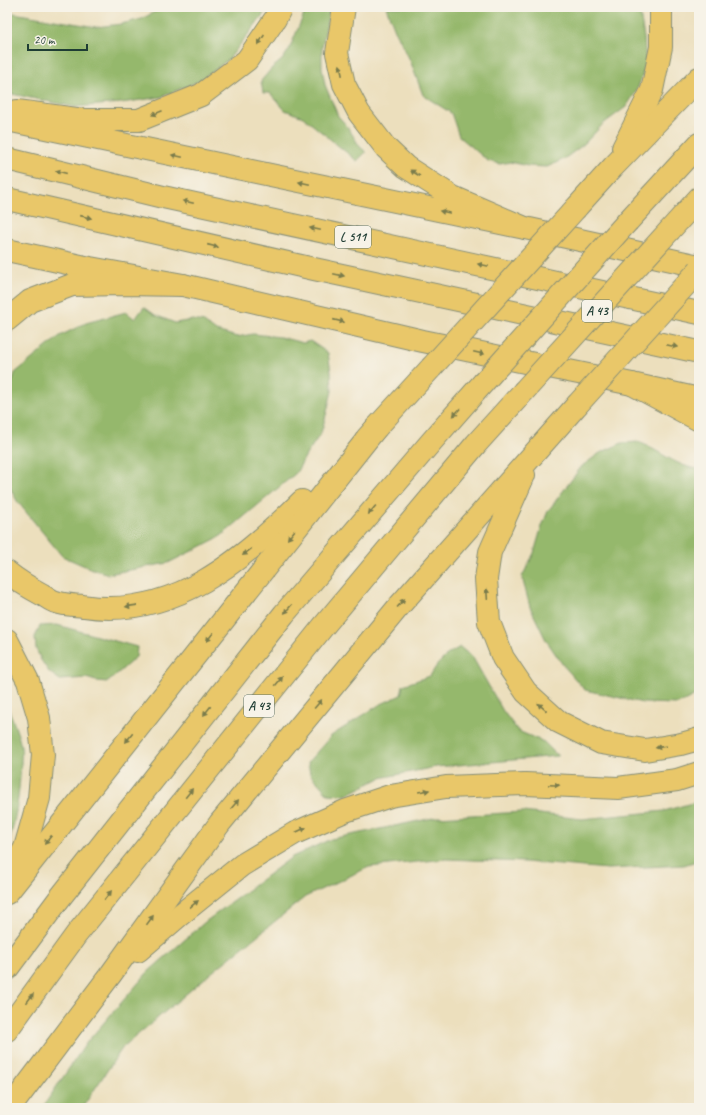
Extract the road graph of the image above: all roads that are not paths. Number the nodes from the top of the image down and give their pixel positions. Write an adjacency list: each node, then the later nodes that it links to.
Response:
1 (282, 7): 5 (highway, one-way to 5)
2 (344, 7): 12 (highway, one-way to 2)
3 (661, 7): 9 (highway)
4 (699, 78): 9 (highway)
5 (7, 113)
6 (7, 120): 12 (highway, one-way to 6)
7 (699, 144): 31 (highway, A 43, one-way to 31, bridge)
8 (7, 159): 17 (highway, L 511, one-way to 8)
9 (613, 167): 23 (highway, bridge)
10 (699, 198): 33 (highway, A 43, one-way to 10, bridge)
11 (7, 199): 19 (highway, one-way to 19)
12 (525, 228): 14 (highway)
13 (7, 250): 16 (highway)
14 (699, 266)
15 (699, 270): 24 (highway, bridge)
16 (183, 285): 18 (highway); 20 (highway, one-way to 20)
17 (699, 312)
18 (7, 320)
19 (699, 352)
20 (632, 384): 21 (highway); 22 (highway)
21 (699, 399)
22 (699, 420)
23 (376, 428): 25 (highway, one-way to 25); 30 (highway, one-way to 30)
24 (533, 454): 27 (highway, one-way to 24); 32 (highway, one-way to 24)
25 (7, 572)
26 (7, 640): 29 (highway)
27 (699, 738)
28 (699, 773): 32 (highway, one-way to 28)
29 (7, 880)
30 (7, 893)
31 (7, 969)
32 (111, 974): 34 (highway)
33 (7, 1030)
34 (10, 1108)

